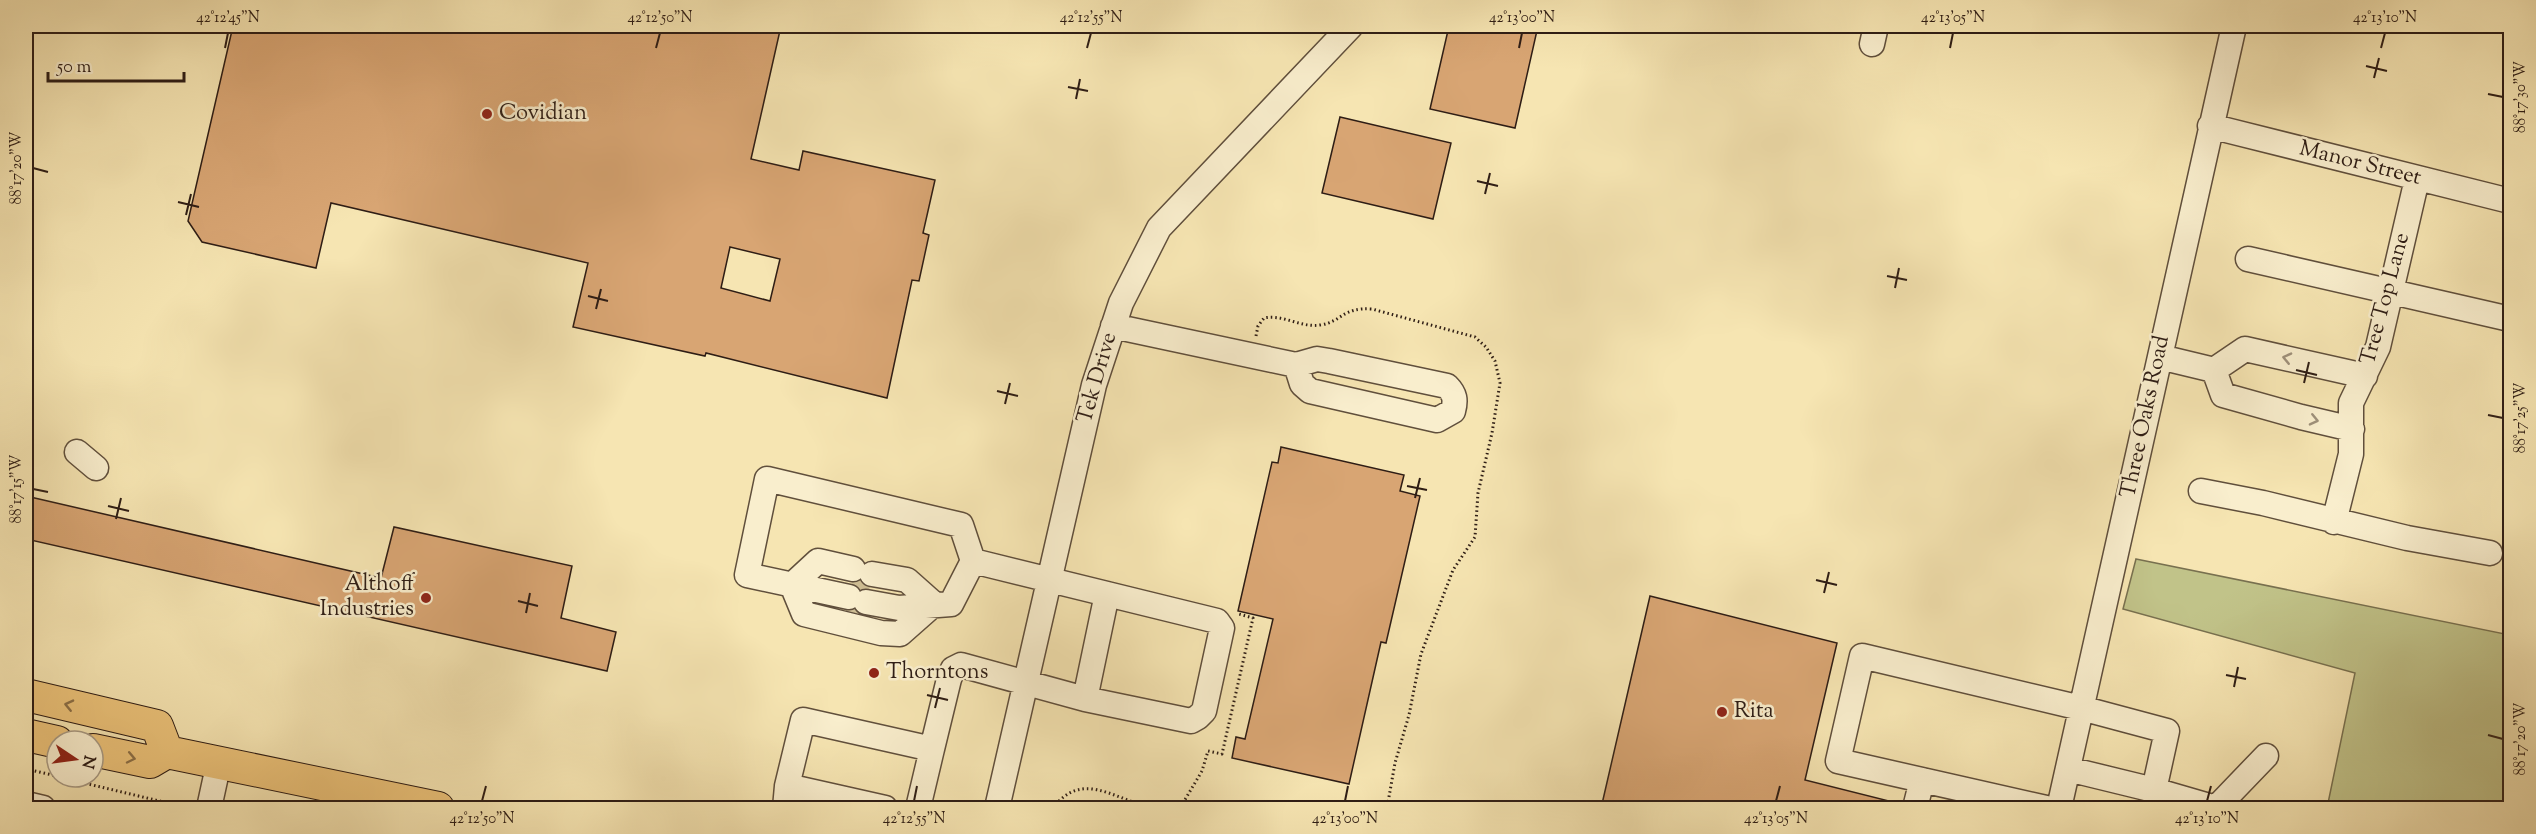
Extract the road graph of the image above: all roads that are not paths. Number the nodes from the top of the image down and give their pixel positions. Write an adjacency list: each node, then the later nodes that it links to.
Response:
1 (1351, 26): 9 (street, Tek Drive)
2 (2234, 26): 3 (street, Three Oaks Road)
3 (2211, 126): 4 (street, Manor Street); 10 (street, Three Oaks Road)
4 (2417, 179): 5 (street, Manor Street); 7 (street, Tree Top Lane)
5 (2511, 201)
6 (2248, 259): 7 (street)
7 (2391, 291): 8 (street); 13 (street, Tree Top Lane)
8 (2511, 319)
9 (1113, 326): 11 (street); 21 (street, Tek Drive)
10 (2160, 357): 12 (street); 29 (street, Three Oaks Road)
11 (1296, 365): 11 (street)
12 (2214, 370): 13 (street, one-way to 12); 14 (street, one-way to 14)
13 (2365, 376): 14 (street, Tree Top Lane)
14 (2352, 429): 18 (street, Tree Top Lane)
15 (77, 452): 16 (street)
16 (96, 468)
17 (2201, 491): 18 (street)
18 (2334, 522): 19 (street)
19 (2490, 554)
20 (973, 561): 21 (street); 22 (street); 25 (street)
21 (1048, 580): 24 (street); 26 (street, Tek Drive)
22 (792, 585): 23 (street); 23 (street); 25 (street)
23 (859, 592): 25 (street); 25 (street)
24 (1107, 594): 28 (street); 28 (street)
25 (934, 604)
26 (1025, 684): 28 (street); 32 (street); 47 (street, Tek Drive)
27 (26, 695): 34 (main road, one-way to 27)
28 (1085, 699)
29 (2081, 708): 37 (street, Three Oaks Road); 38 (street); 39 (street)
30 (26, 735): 31 (main road)
31 (45, 739)
32 (932, 749): 40 (street); 46 (street)
33 (105, 753): 34 (main road, one-way to 34)
34 (167, 753): 36 (main road)
35 (2266, 756): 39 (street)
36 (219, 762): 42 (street); 44 (main road)
37 (2068, 769): 39 (street); 50 (street, Three Oaks Road)
38 (1922, 780): 48 (street); 49 (street)
39 (2154, 790)
40 (783, 801): 45 (street)
41 (26, 804): 43 (street)
42 (209, 807)
43 (43, 808)
44 (438, 808)
45 (885, 808)
46 (918, 808)
47 (997, 808)
48 (1915, 808)
49 (2046, 808)
50 (2059, 808)

